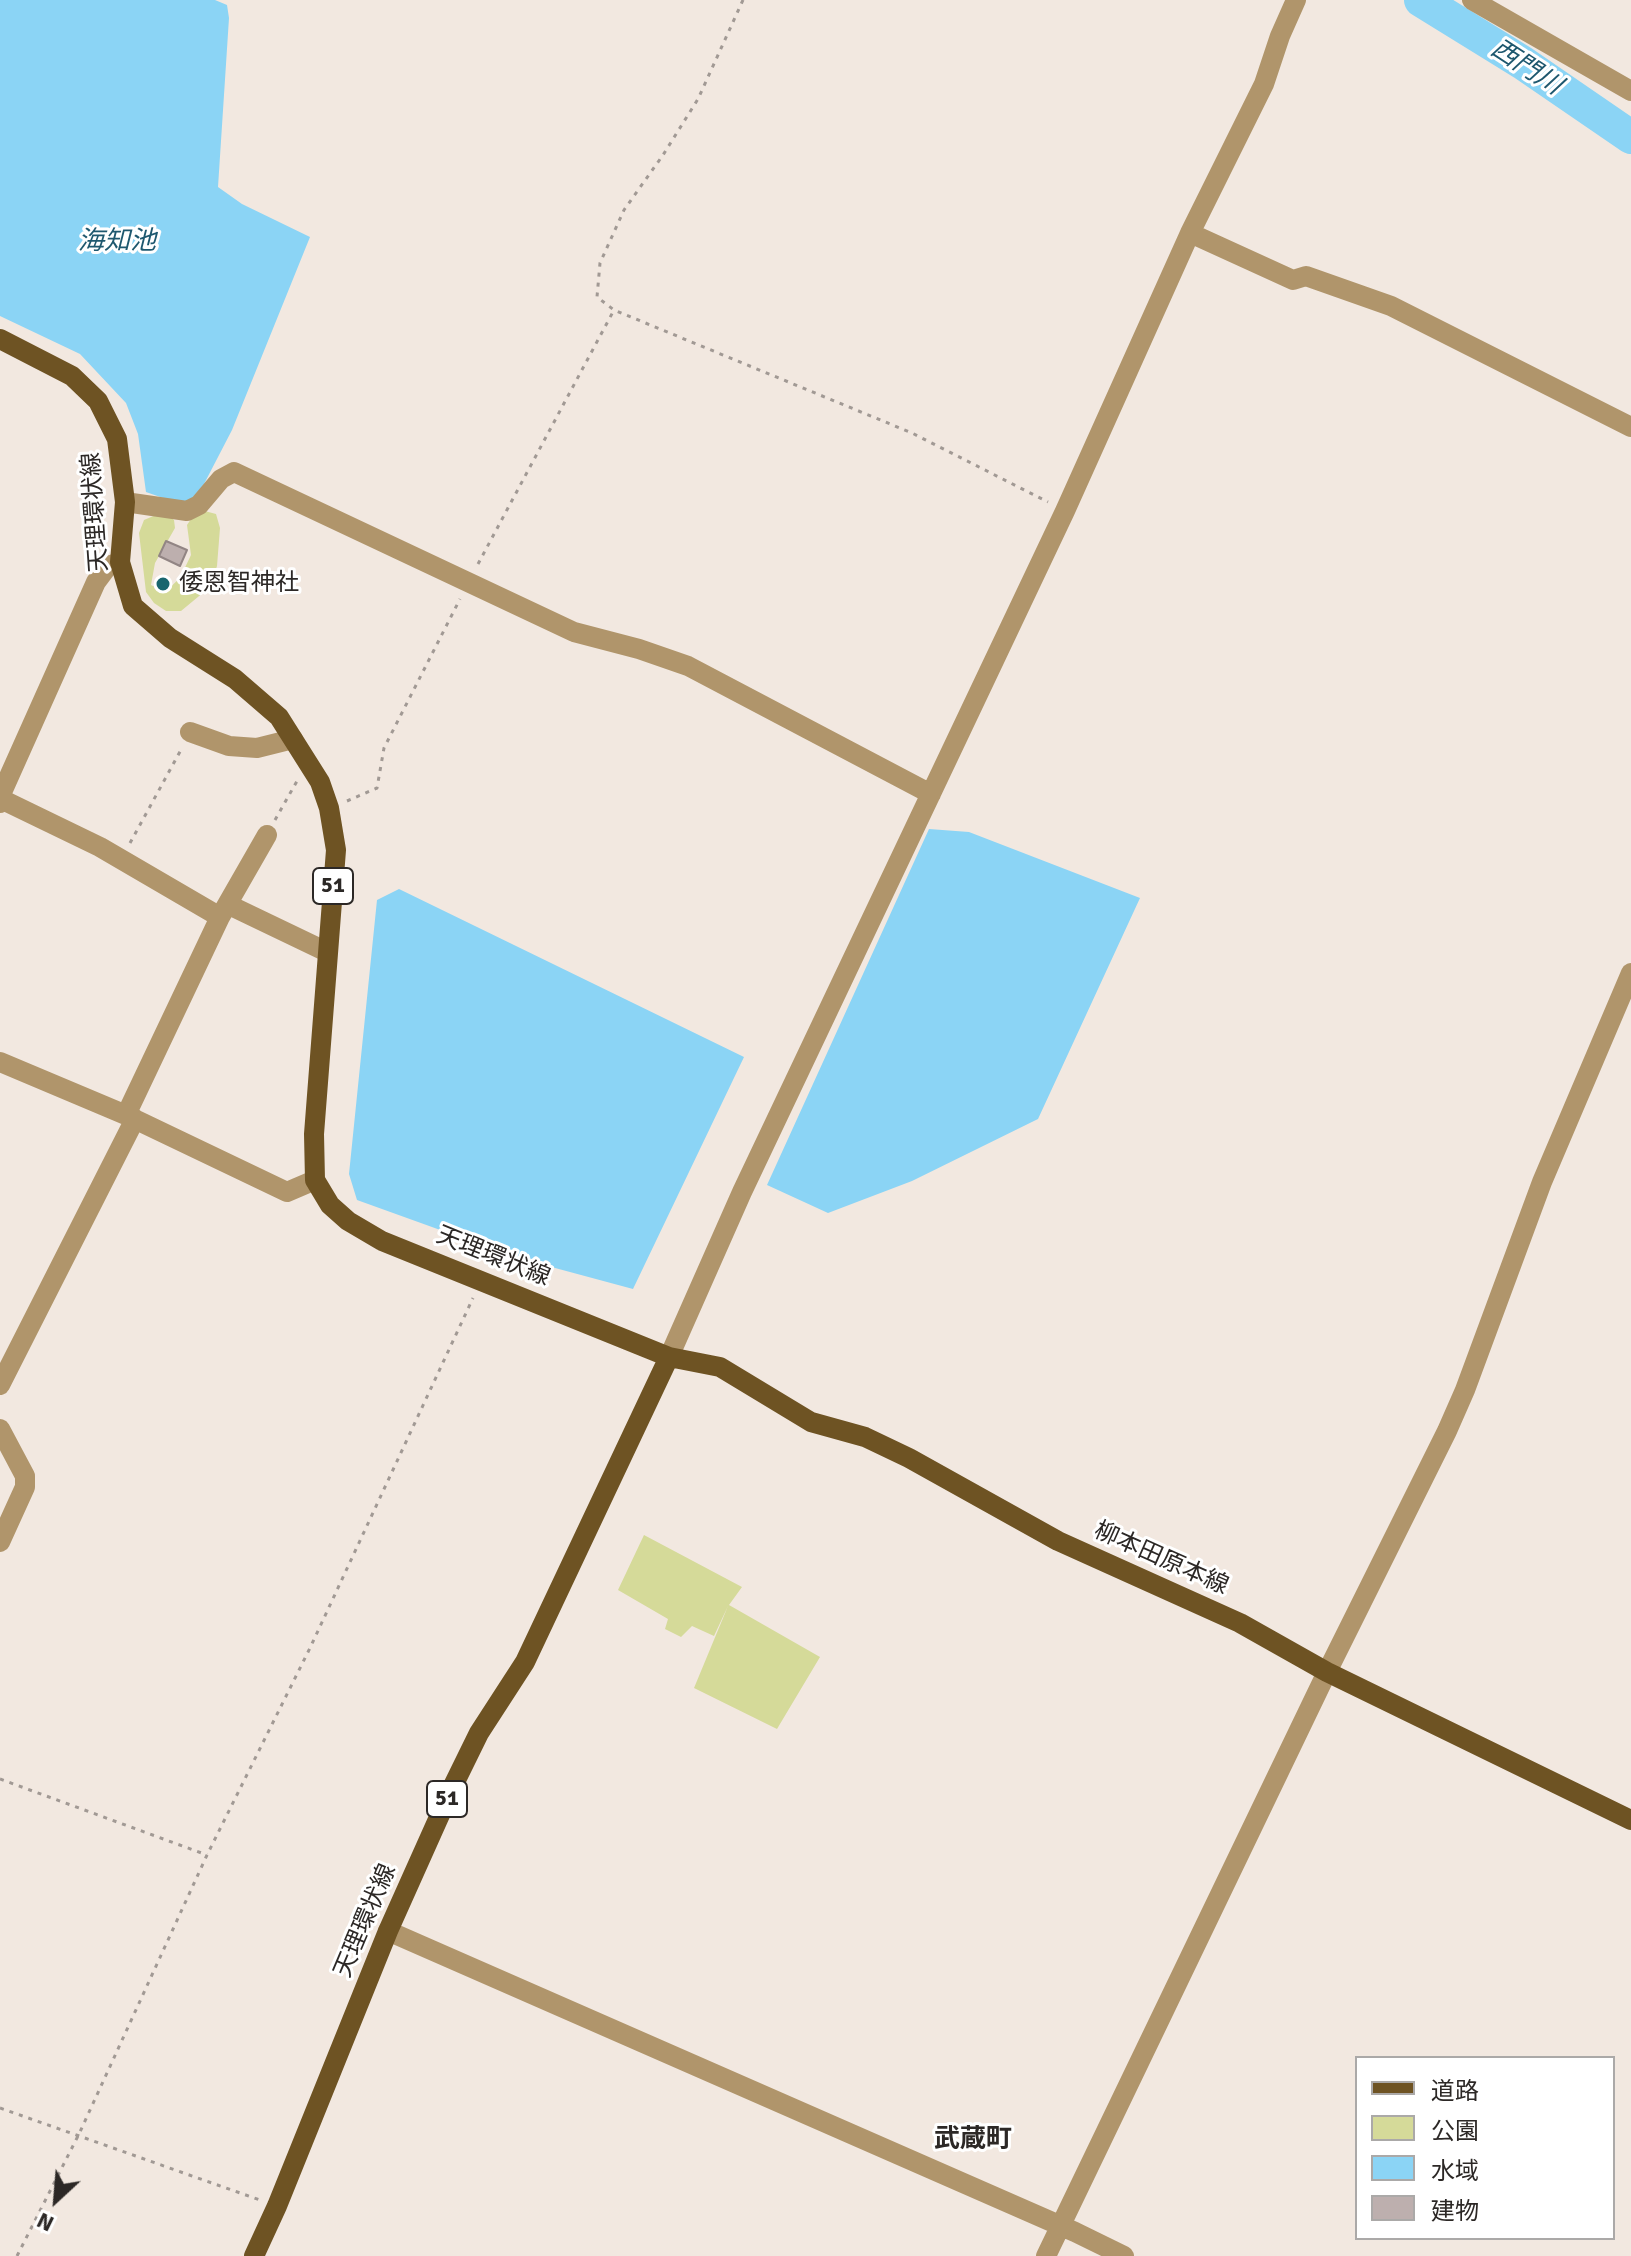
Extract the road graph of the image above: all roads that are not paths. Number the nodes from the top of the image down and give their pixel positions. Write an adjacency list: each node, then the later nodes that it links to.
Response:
1 (1296, 0): 4 (street)
2 (1472, 0): 3 (street)
3 (1631, 91)
4 (1190, 233): 6 (street); 11 (street)
5 (0, 339): 7 (main road, 天理環状線 / 51)
6 (1631, 427)
7 (125, 502): 8 (main road, 天理環状線 / 51); 11 (street)
8 (120, 562): 10 (main road, 天理環状線 / 51); 12 (street)
9 (190, 732): 10 (street)
10 (293, 739): 15 (main road, 天理環状線 / 51)
11 (931, 794): 20 (street)
12 (0, 801): 14 (street)
13 (267, 835): 14 (street)
14 (225, 911): 15 (street); 18 (street)
15 (327, 952): 19 (main road, 天理環状線 / 51)
16 (1631, 973): 24 (street)
17 (0, 1062): 18 (street)
18 (130, 1117): 19 (street); 21 (street)
19 (315, 1180): 20 (main road, 天理環状線)
20 (669, 1357): 24 (main road, 柳本田原本線); 26 (main road, 天理環状線 / 51)
21 (0, 1385)
22 (0, 1429): 23 (street)
23 (0, 1542)
24 (1327, 1672): 25 (main road, 柳本田原本線); 27 (street)
25 (1631, 1820)
26 (388, 1931): 27 (street); 28 (main road, 天理環状線 / 51)
27 (1059, 2226): 29 (street); 30 (street)
28 (254, 2256)
29 (1046, 2256)
30 (1124, 2256)

